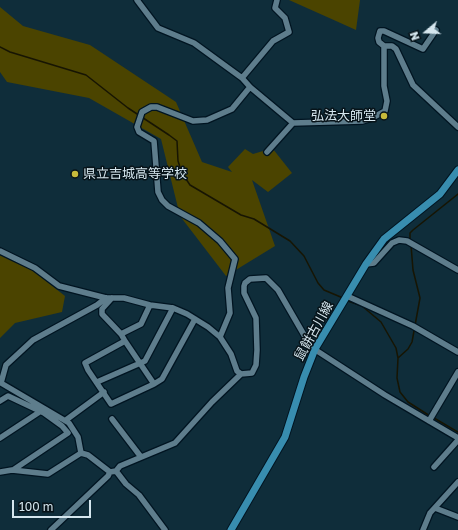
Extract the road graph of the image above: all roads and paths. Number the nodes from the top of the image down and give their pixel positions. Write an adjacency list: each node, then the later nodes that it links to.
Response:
1 (137, 0): 5 (street)
2 (276, 0): 5 (street)
3 (436, 30): 4 (street)
4 (384, 46): 7 (street); 8 (street)
5 (242, 78): 6 (street)
6 (250, 87): 7 (street); 20 (street)
7 (293, 123): 9 (street)
8 (458, 127)
9 (267, 152)
10 (458, 170): 12 (main road, 鼠餅古川線)
11 (0, 251): 14 (street)
12 (366, 264): 13 (street); 15 (main road, 鼠餅古川線)
13 (458, 270)
14 (109, 298): 16 (street); 19 (street); 34 (street)
15 (346, 298): 22 (main road, 鼠餅古川線); 23 (street)
16 (150, 305): 17 (street); 19 (street)
17 (173, 308): 18 (street); 24 (street)
18 (195, 319): 20 (street); 28 (street)
19 (121, 334): 21 (street)
20 (220, 337): 26 (street)
21 (125, 341): 24 (street); 27 (street)
22 (315, 349): 26 (street); 32 (street); 50 (main road, 鼠餅古川線)
23 (458, 352)
24 (140, 364): 27 (street); 28 (street)
25 (458, 372): 32 (street)
26 (241, 374): 38 (street)
27 (98, 382): 29 (street)
28 (154, 384): 29 (street)
29 (104, 392): 34 (street)
30 (0, 401): 40 (street)
31 (41, 411): 35 (street)
32 (431, 418): 36 (street)
33 (112, 419): 38 (street)
34 (66, 420): 37 (street)
35 (0, 438)
36 (458, 439): 39 (street)
37 (81, 453): 40 (street); 43 (street)
38 (141, 457): 41 (street)
39 (434, 467)
40 (12, 470): 42 (street)
41 (116, 471): 43 (street); 49 (street)
42 (0, 472)
43 (110, 472): 47 (street)
44 (458, 482): 45 (street)
45 (435, 508): 46 (street); 51 (street)
46 (458, 517)
47 (55, 527): 48 (street)
48 (51, 530)
49 (165, 530)
50 (231, 530)
51 (423, 530)

